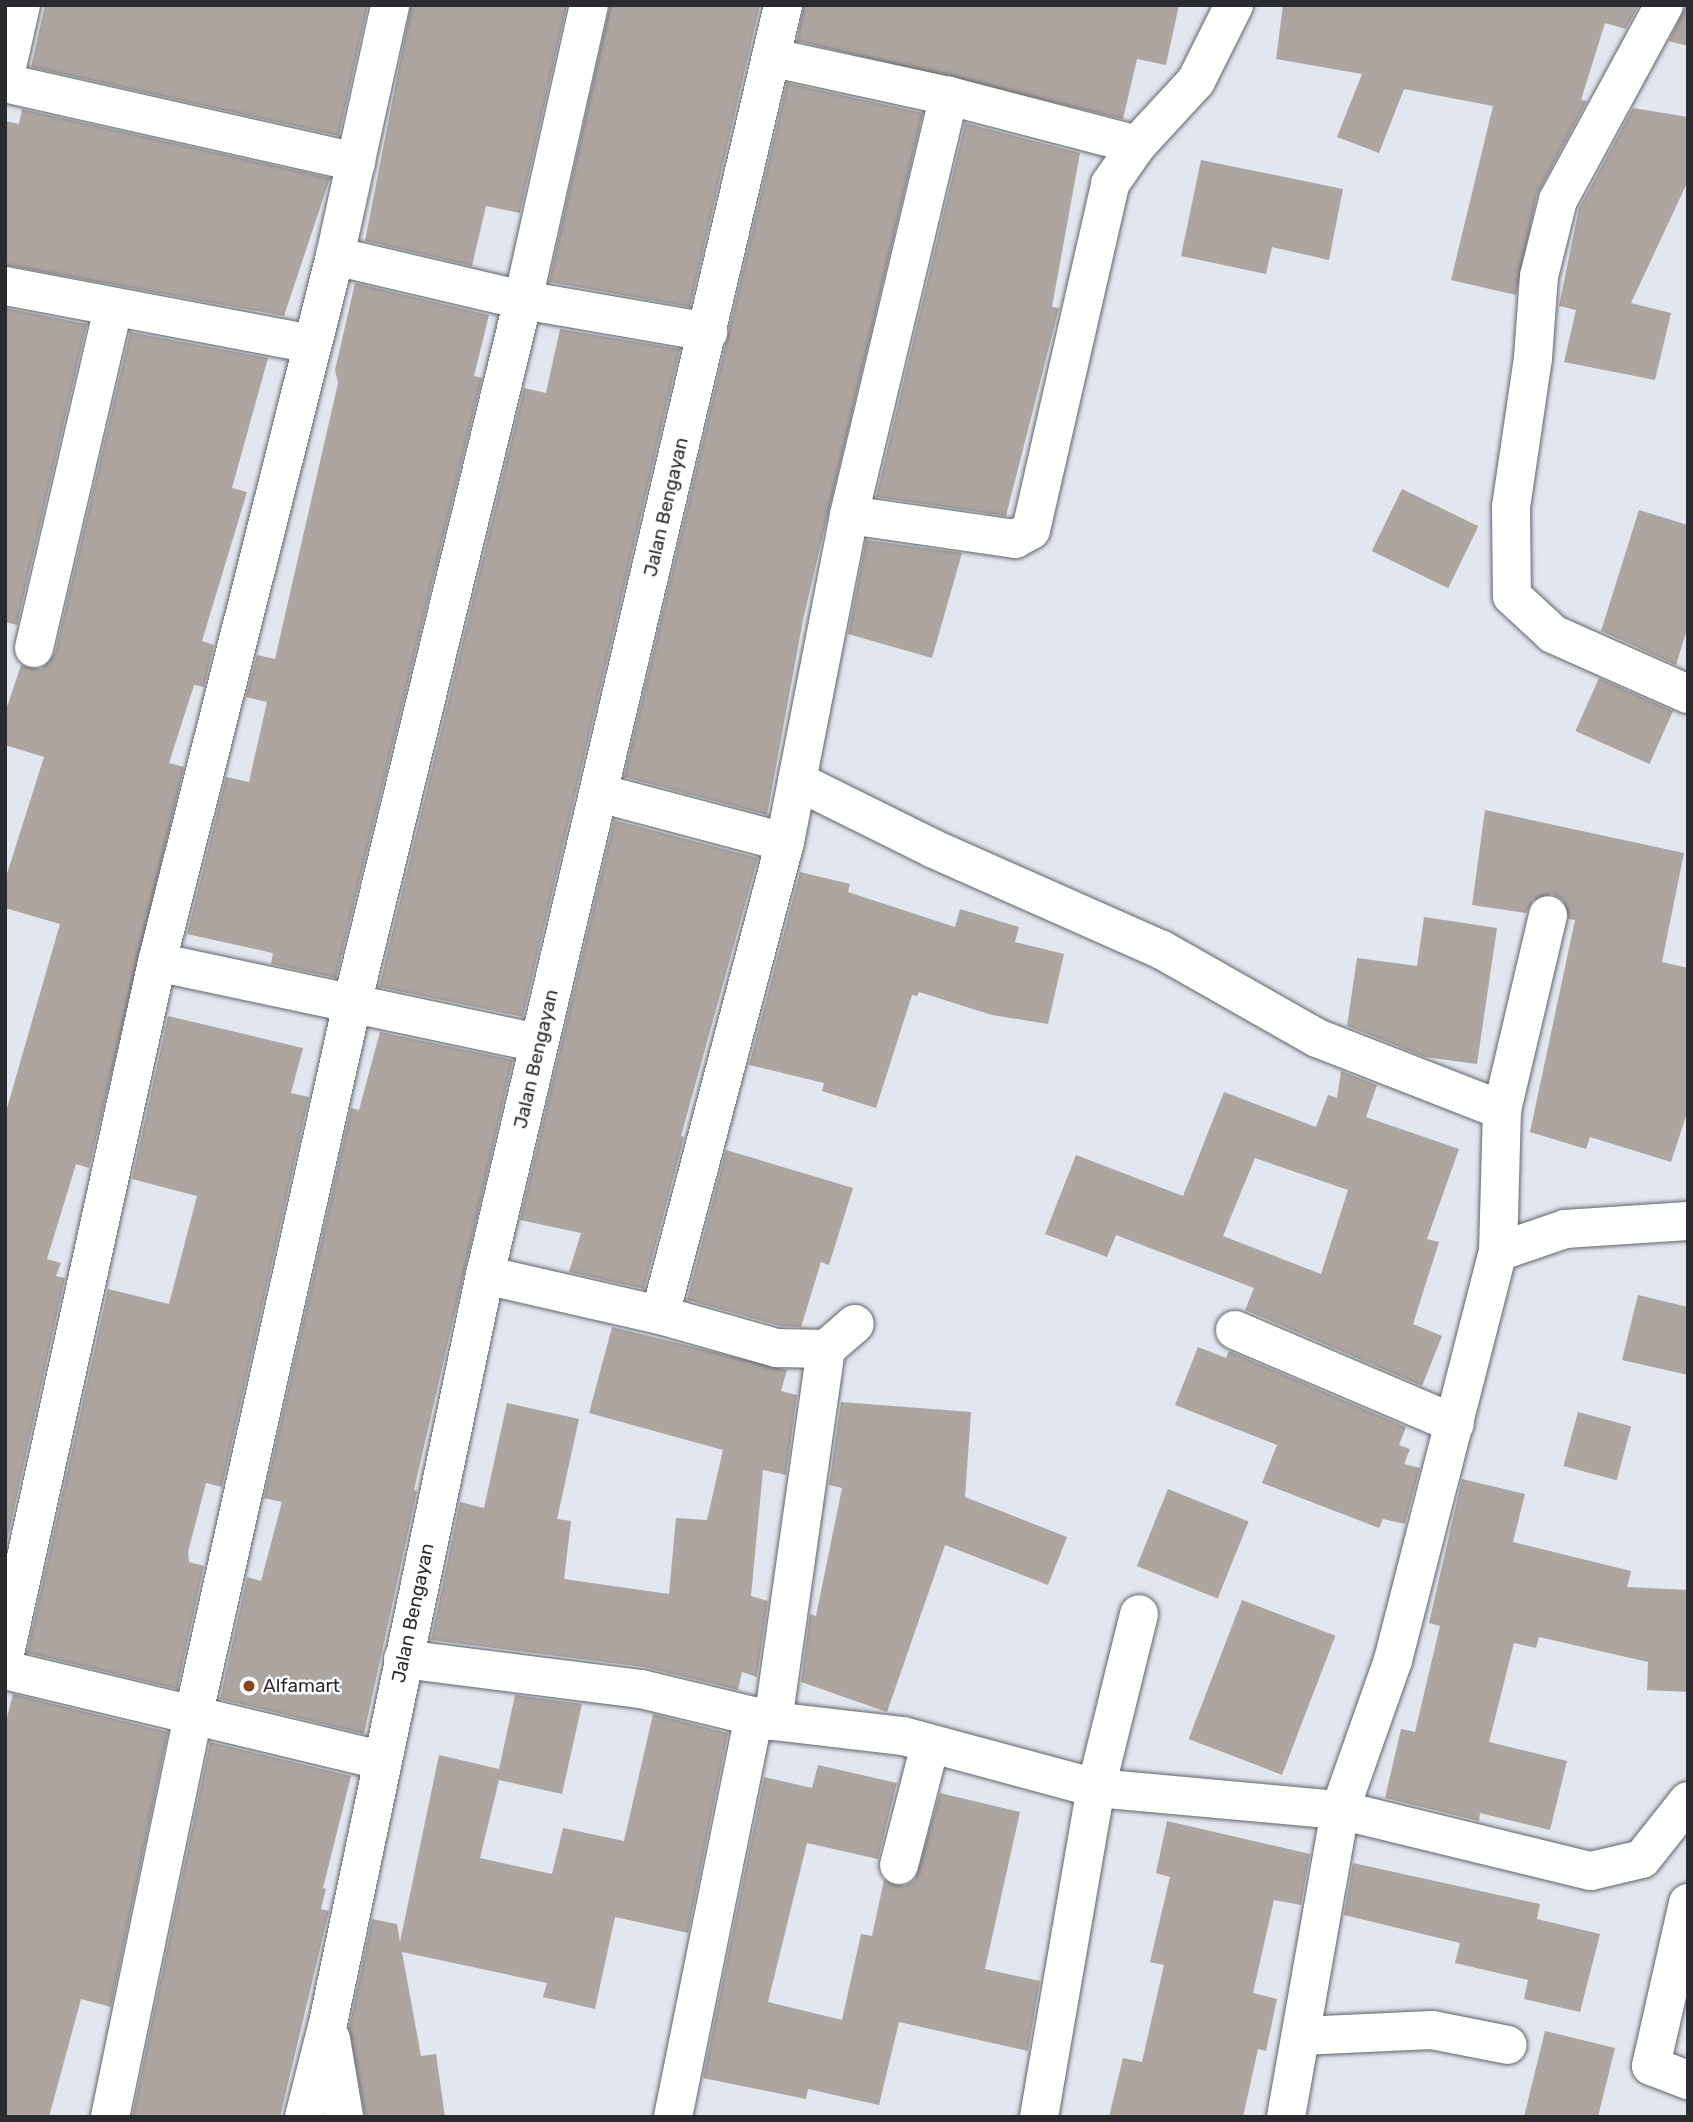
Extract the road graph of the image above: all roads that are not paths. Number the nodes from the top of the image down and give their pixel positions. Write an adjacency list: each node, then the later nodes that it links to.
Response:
1 (21, 5): 8 (street)
2 (390, 5): 12 (street)
3 (589, 5): 15 (street)
4 (783, 5): 7 (street, Jalan Bengayan)
5 (1234, 5): 11 (street)
6 (1664, 5): 21 (street)
7 (774, 58): 10 (street); 17 (street, Jalan Bengayan)
8 (5, 76)
9 (5, 83): 12 (street)
10 (949, 96): 11 (street); 19 (street)
11 (1136, 145): 19 (street)
12 (356, 162): 13 (street)
13 (335, 256): 15 (street); 18 (street)
14 (5, 286): 16 (street)
15 (523, 300): 17 (street); 27 (street)
16 (113, 309): 18 (street); 20 (street)
17 (708, 332): 23 (street, Jalan Bengayan)
18 (313, 344): 26 (street)
19 (849, 515): 22 (street)
20 (34, 648)
21 (1688, 694)
22 (797, 781): 24 (street); 29 (street)
23 (599, 793): 24 (street); 28 (street, Jalan Bengayan)
24 (785, 842): 33 (street)
25 (1548, 915): 29 (street)
26 (157, 962): 27 (street); 39 (street)
27 (353, 1000): 28 (street); 42 (street)
28 (539, 1043): 32 (street, Jalan Bengayan)
29 (1502, 1110): 31 (street)
30 (1688, 1222): 31 (street)
31 (1498, 1252): 37 (street)
32 (485, 1275): 33 (street); 40 (street, Jalan Bengayan)
33 (660, 1315): 36 (street)
34 (855, 1324): 36 (street)
35 (1235, 1330): 37 (street)
36 (826, 1349): 43 (street)
37 (1455, 1424): 48 (street)
38 (1139, 1614): 46 (street)
39 (5, 1653)
40 (403, 1660): 43 (street); 45 (street, Jalan Bengayan)
41 (5, 1670): 42 (street)
42 (194, 1713): 45 (street); 55 (street)
43 (763, 1718): 44 (street); 58 (street)
44 (930, 1745): 46 (street); 49 (street)
45 (380, 1760): 51 (street, Jalan Bengayan)
46 (1096, 1788): 48 (street); 59 (street)
47 (1688, 1801): 48 (street)
48 (1340, 1810): 52 (street)
49 (899, 1865)
50 (1688, 1903): 54 (street)
51 (328, 2024): 56 (street, Jalan Bengayan); 57 (street)
52 (1301, 2036): 53 (street); 60 (street)
53 (1508, 2045)
54 (1688, 2080)
55 (110, 2117)
56 (304, 2117)
57 (344, 2117)
58 (673, 2117)
59 (1039, 2117)
60 (1286, 2117)

